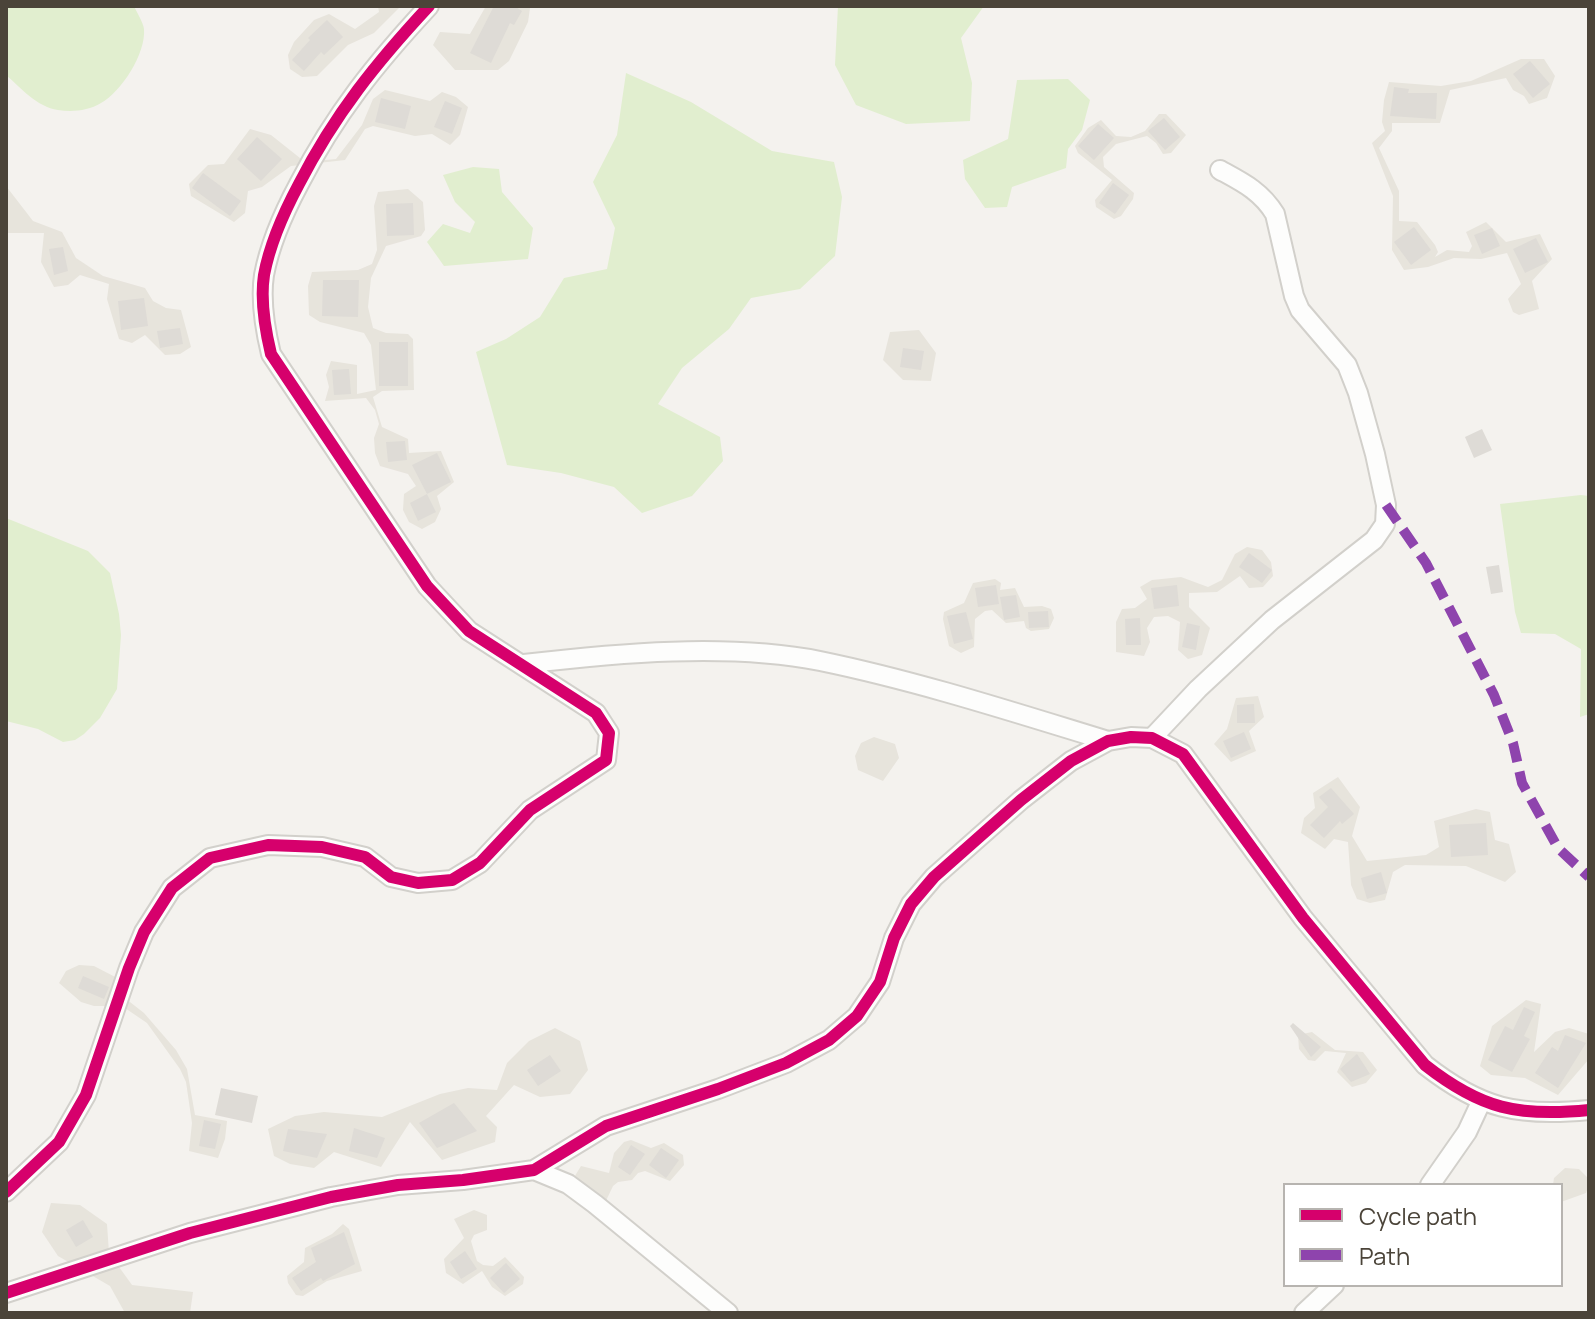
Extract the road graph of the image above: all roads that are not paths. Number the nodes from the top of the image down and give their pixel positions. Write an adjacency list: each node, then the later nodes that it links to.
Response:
1 (429, 6): 3 (street)
2 (1220, 170): 4 (street)
3 (524, 664): 5 (street); 10 (street)
4 (1152, 738): 5 (street); 6 (street)
5 (1108, 741): 8 (street)
6 (1481, 1102): 7 (street); 9 (street)
7 (1589, 1110)
8 (534, 1170): 12 (street); 13 (street)
9 (1432, 1183)
10 (6, 1192)
11 (1332, 1287): 14 (street)
12 (6, 1293)
13 (728, 1313)
14 (1304, 1313)

